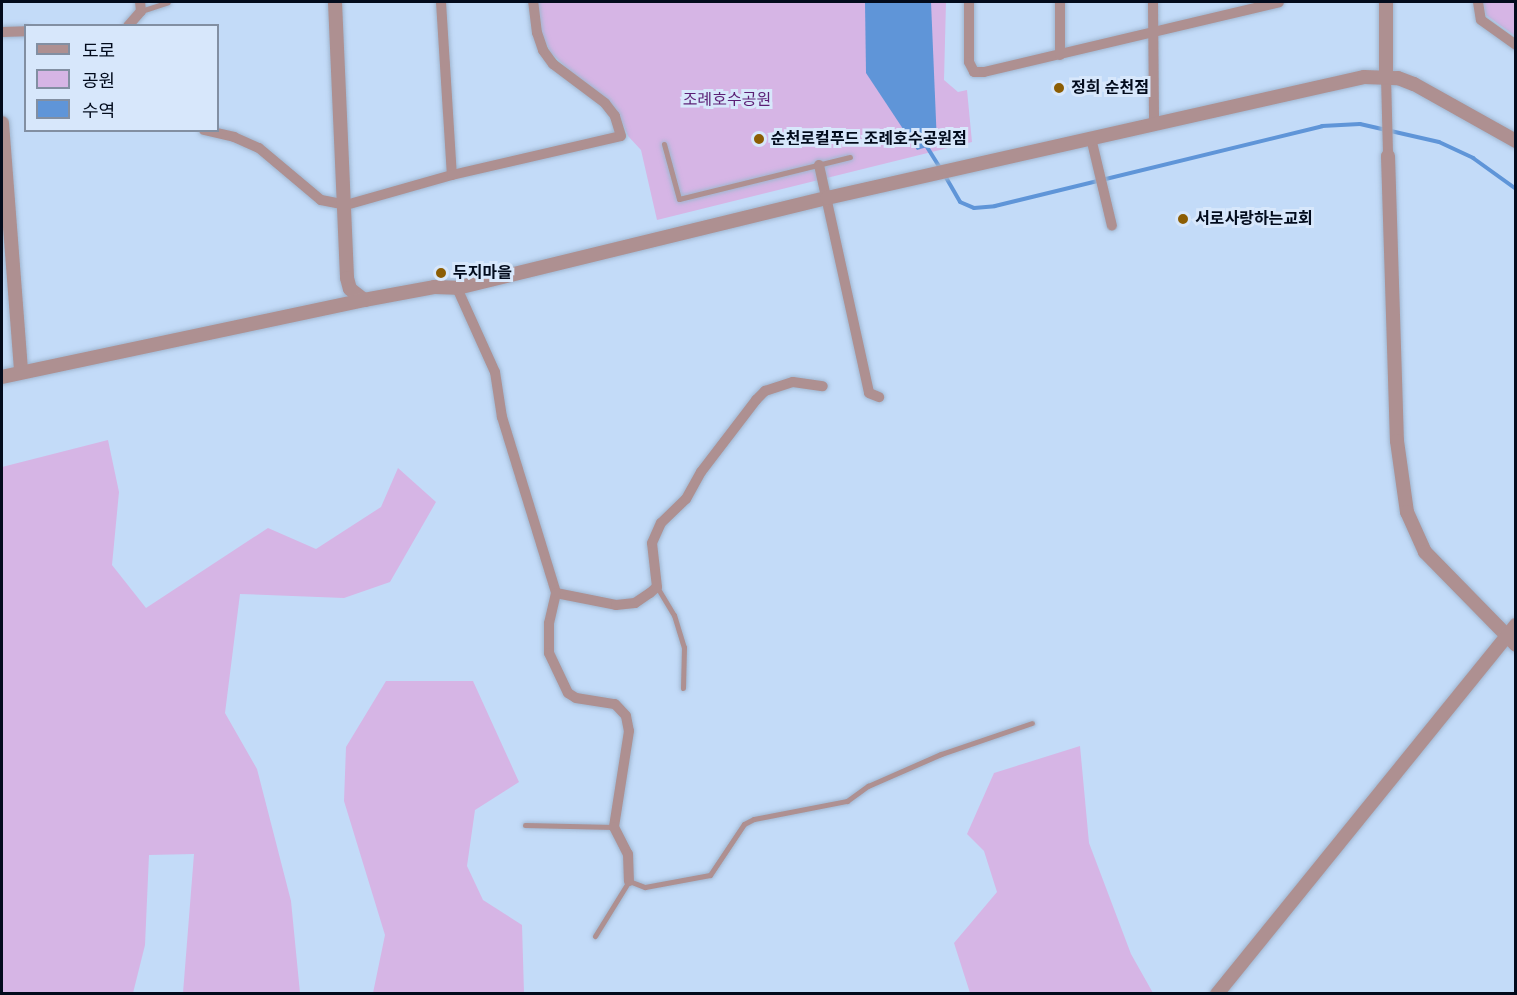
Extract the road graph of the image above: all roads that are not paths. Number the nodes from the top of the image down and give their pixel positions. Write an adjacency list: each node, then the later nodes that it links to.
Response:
1 (168, 2): 11 (lane)
2 (335, 2): 30 (street)
3 (441, 2): 28 (street)
4 (533, 2): 28 (street)
5 (969, 2): 17 (street)
6 (1060, 2): 17 (street)
7 (1153, 2): 15 (street)
8 (1279, 2): 15 (street)
9 (1386, 2): 18 (street)
10 (1478, 2): 16 (street)
11 (141, 6): 12 (street)
12 (132, 24)
13 (24, 31): 14 (street)
14 (2, 32)
15 (1153, 33): 17 (street); 20 (street)
16 (1515, 45)
17 (1060, 55)
18 (1386, 77): 20 (street); 23 (street); 25 (street)
19 (2, 123): 34 (street)
20 (1154, 123): 22 (street)
21 (213, 132): 30 (street)
22 (1091, 138): 29 (street); 31 (street)
23 (1515, 141)
24 (664, 144): 27 (lane)
25 (1388, 156): 41 (street)
26 (850, 157): 27 (lane)
27 (819, 165): 29 (street)
28 (452, 175): 30 (street)
29 (827, 198): 32 (street); 37 (street)
30 (346, 205): 33 (street)
31 (1112, 226)
32 (457, 288): 33 (street); 39 (street)
33 (364, 300): 34 (street)
34 (21, 372): 35 (street)
35 (2, 376)
36 (824, 386): 38 (street)
37 (879, 397)
38 (657, 587): 39 (street); 42 (lane)
39 (556, 593): 45 (street)
40 (1515, 625): 41 (street)
41 (1511, 641): 48 (street)
42 (683, 688)
43 (1032, 723): 46 (lane)
44 (525, 825): 45 (lane)
45 (614, 827): 46 (street)
46 (629, 881): 47 (lane)
47 (595, 936)
48 (1217, 993)

